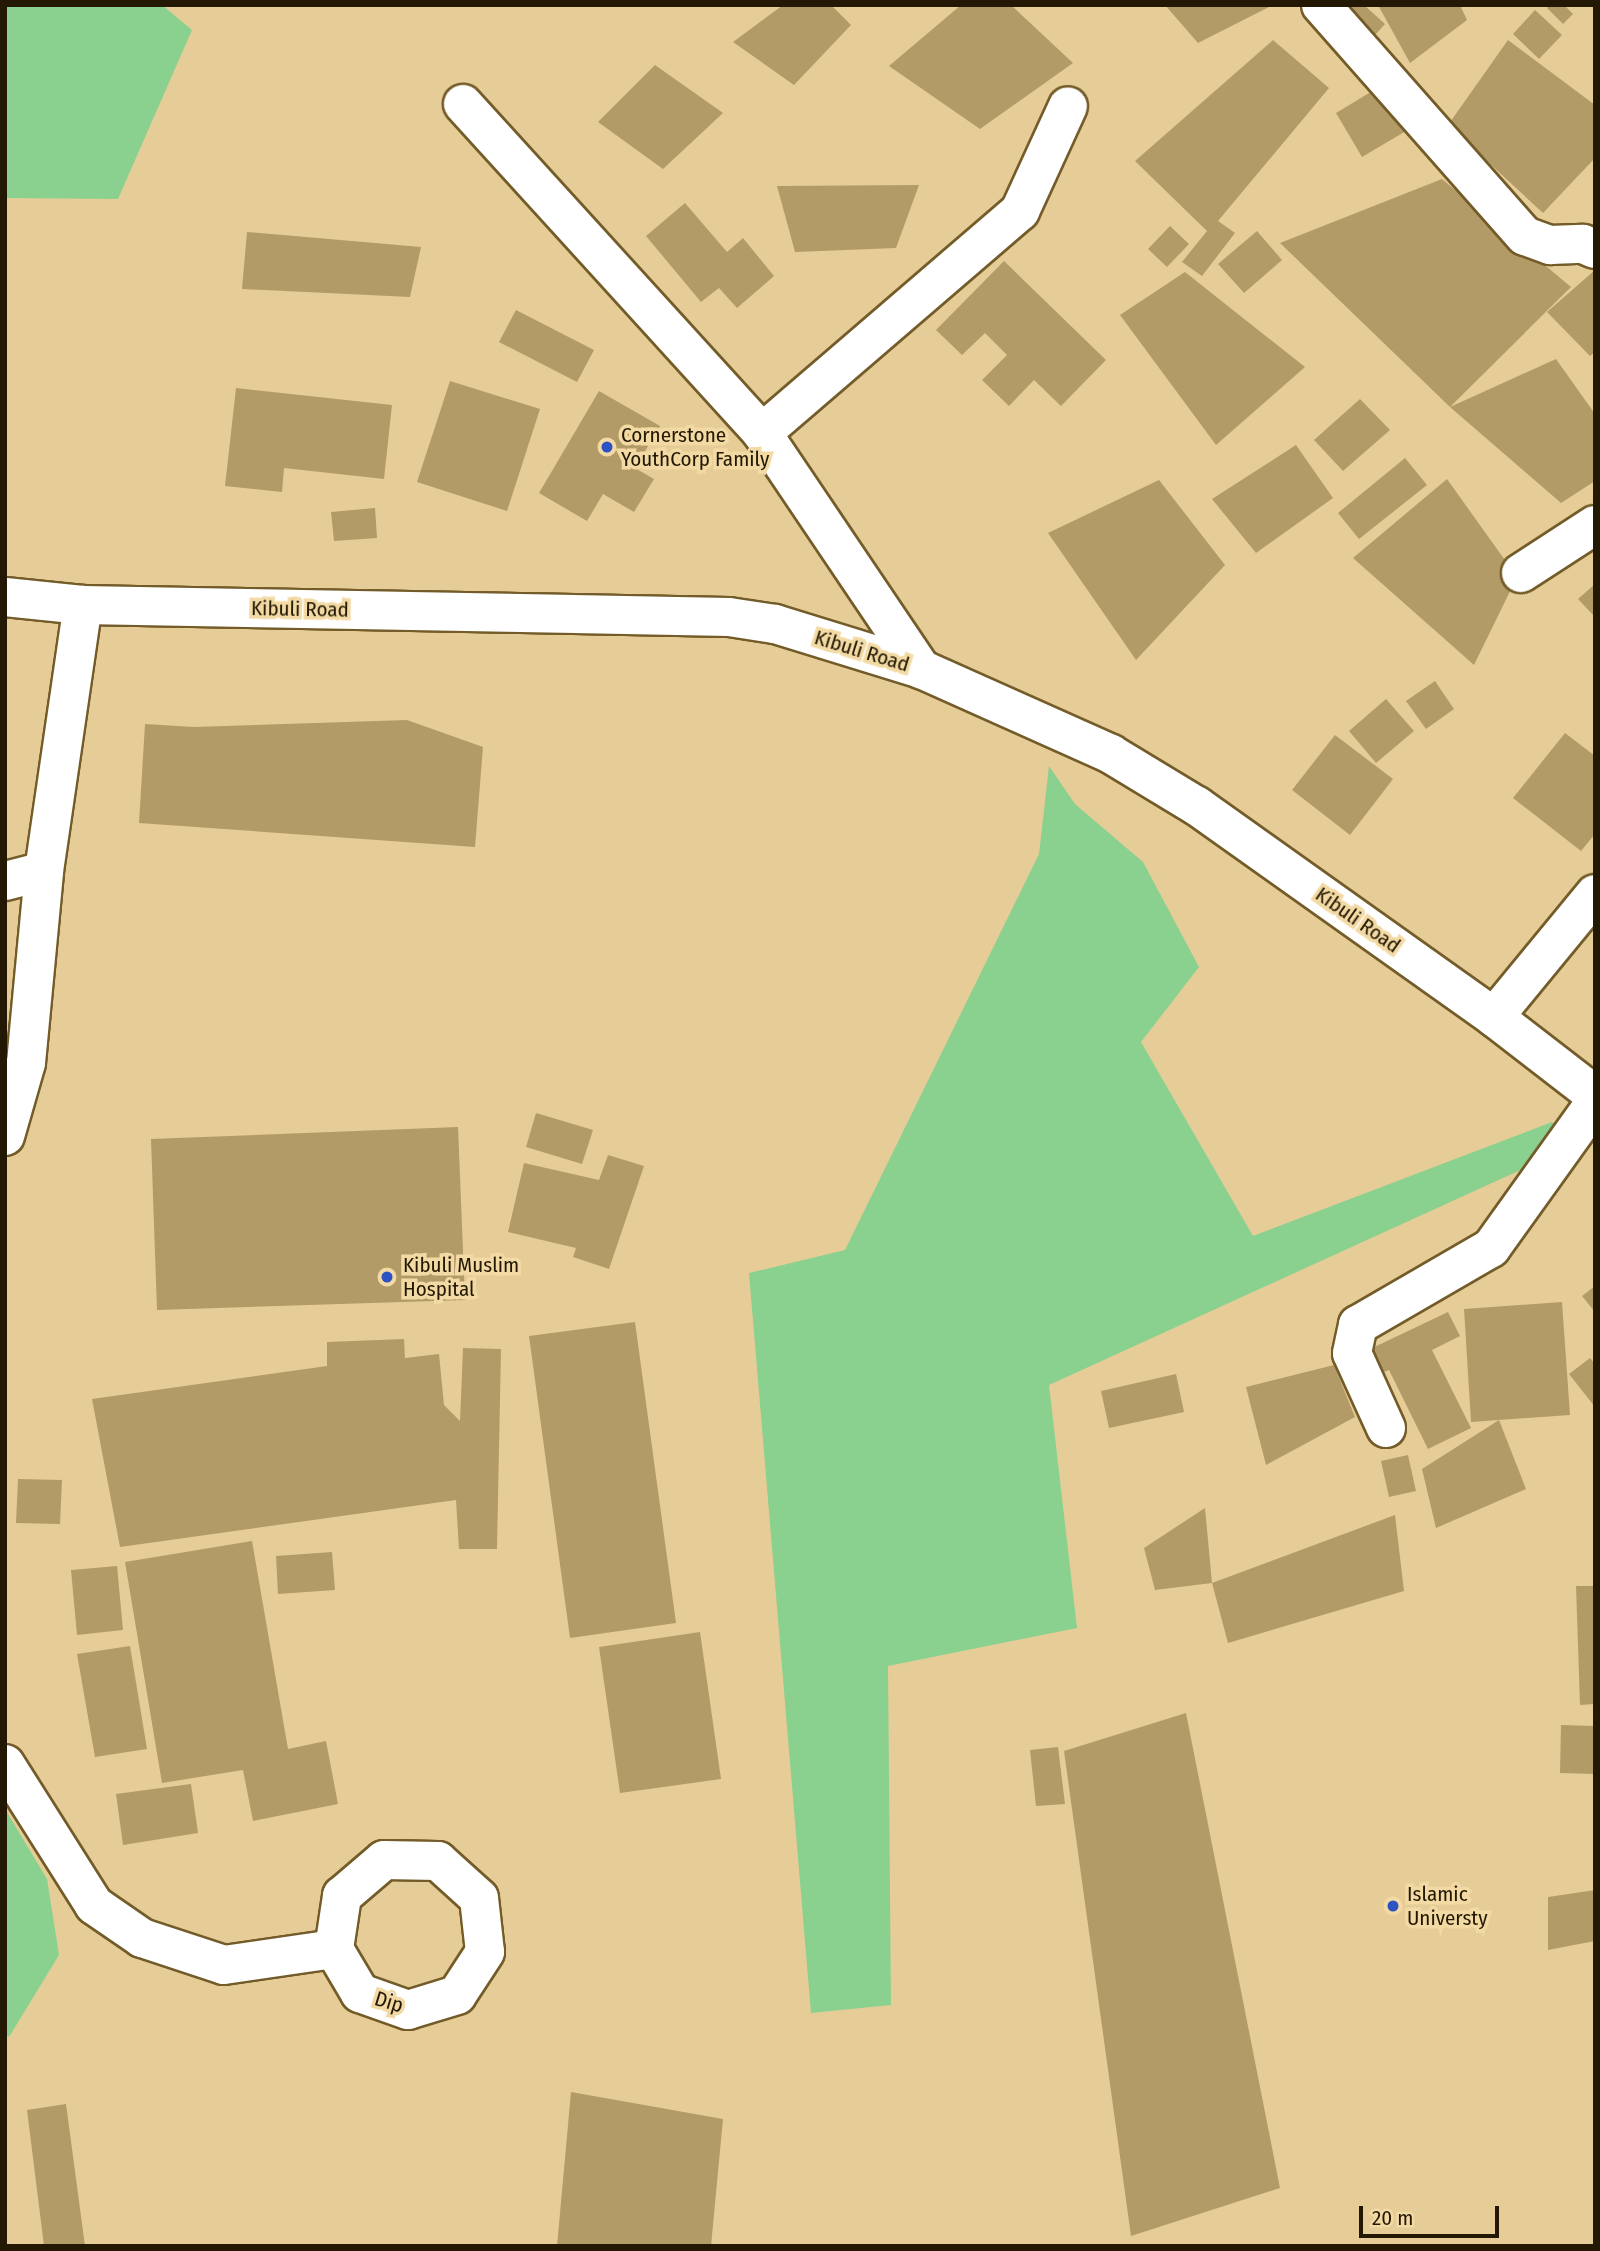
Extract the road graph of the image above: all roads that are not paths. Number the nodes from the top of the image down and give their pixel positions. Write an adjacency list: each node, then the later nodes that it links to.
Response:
1 (1321, 5): 4 (street)
2 (463, 104): 5 (street)
3 (1068, 106): 5 (street)
4 (1595, 249)
5 (762, 433): 10 (street)
6 (1595, 525): 7 (street)
7 (1521, 573)
8 (5, 597): 9 (street, Kibuli Road)
9 (83, 605): 10 (street, Kibuli Road); 11 (street)
10 (921, 669): 14 (street, Kibuli Road)
11 (44, 871): 12 (street); 17 (street)
12 (5, 880)
13 (1595, 894): 14 (street)
14 (1494, 1017): 15 (street, Kibuli Road)
15 (1595, 1095)
16 (1595, 1103): 18 (street)
17 (5, 1136)
18 (1386, 1428)
19 (5, 1764): 20 (street)
20 (334, 1950): 20 (street, Dip)

